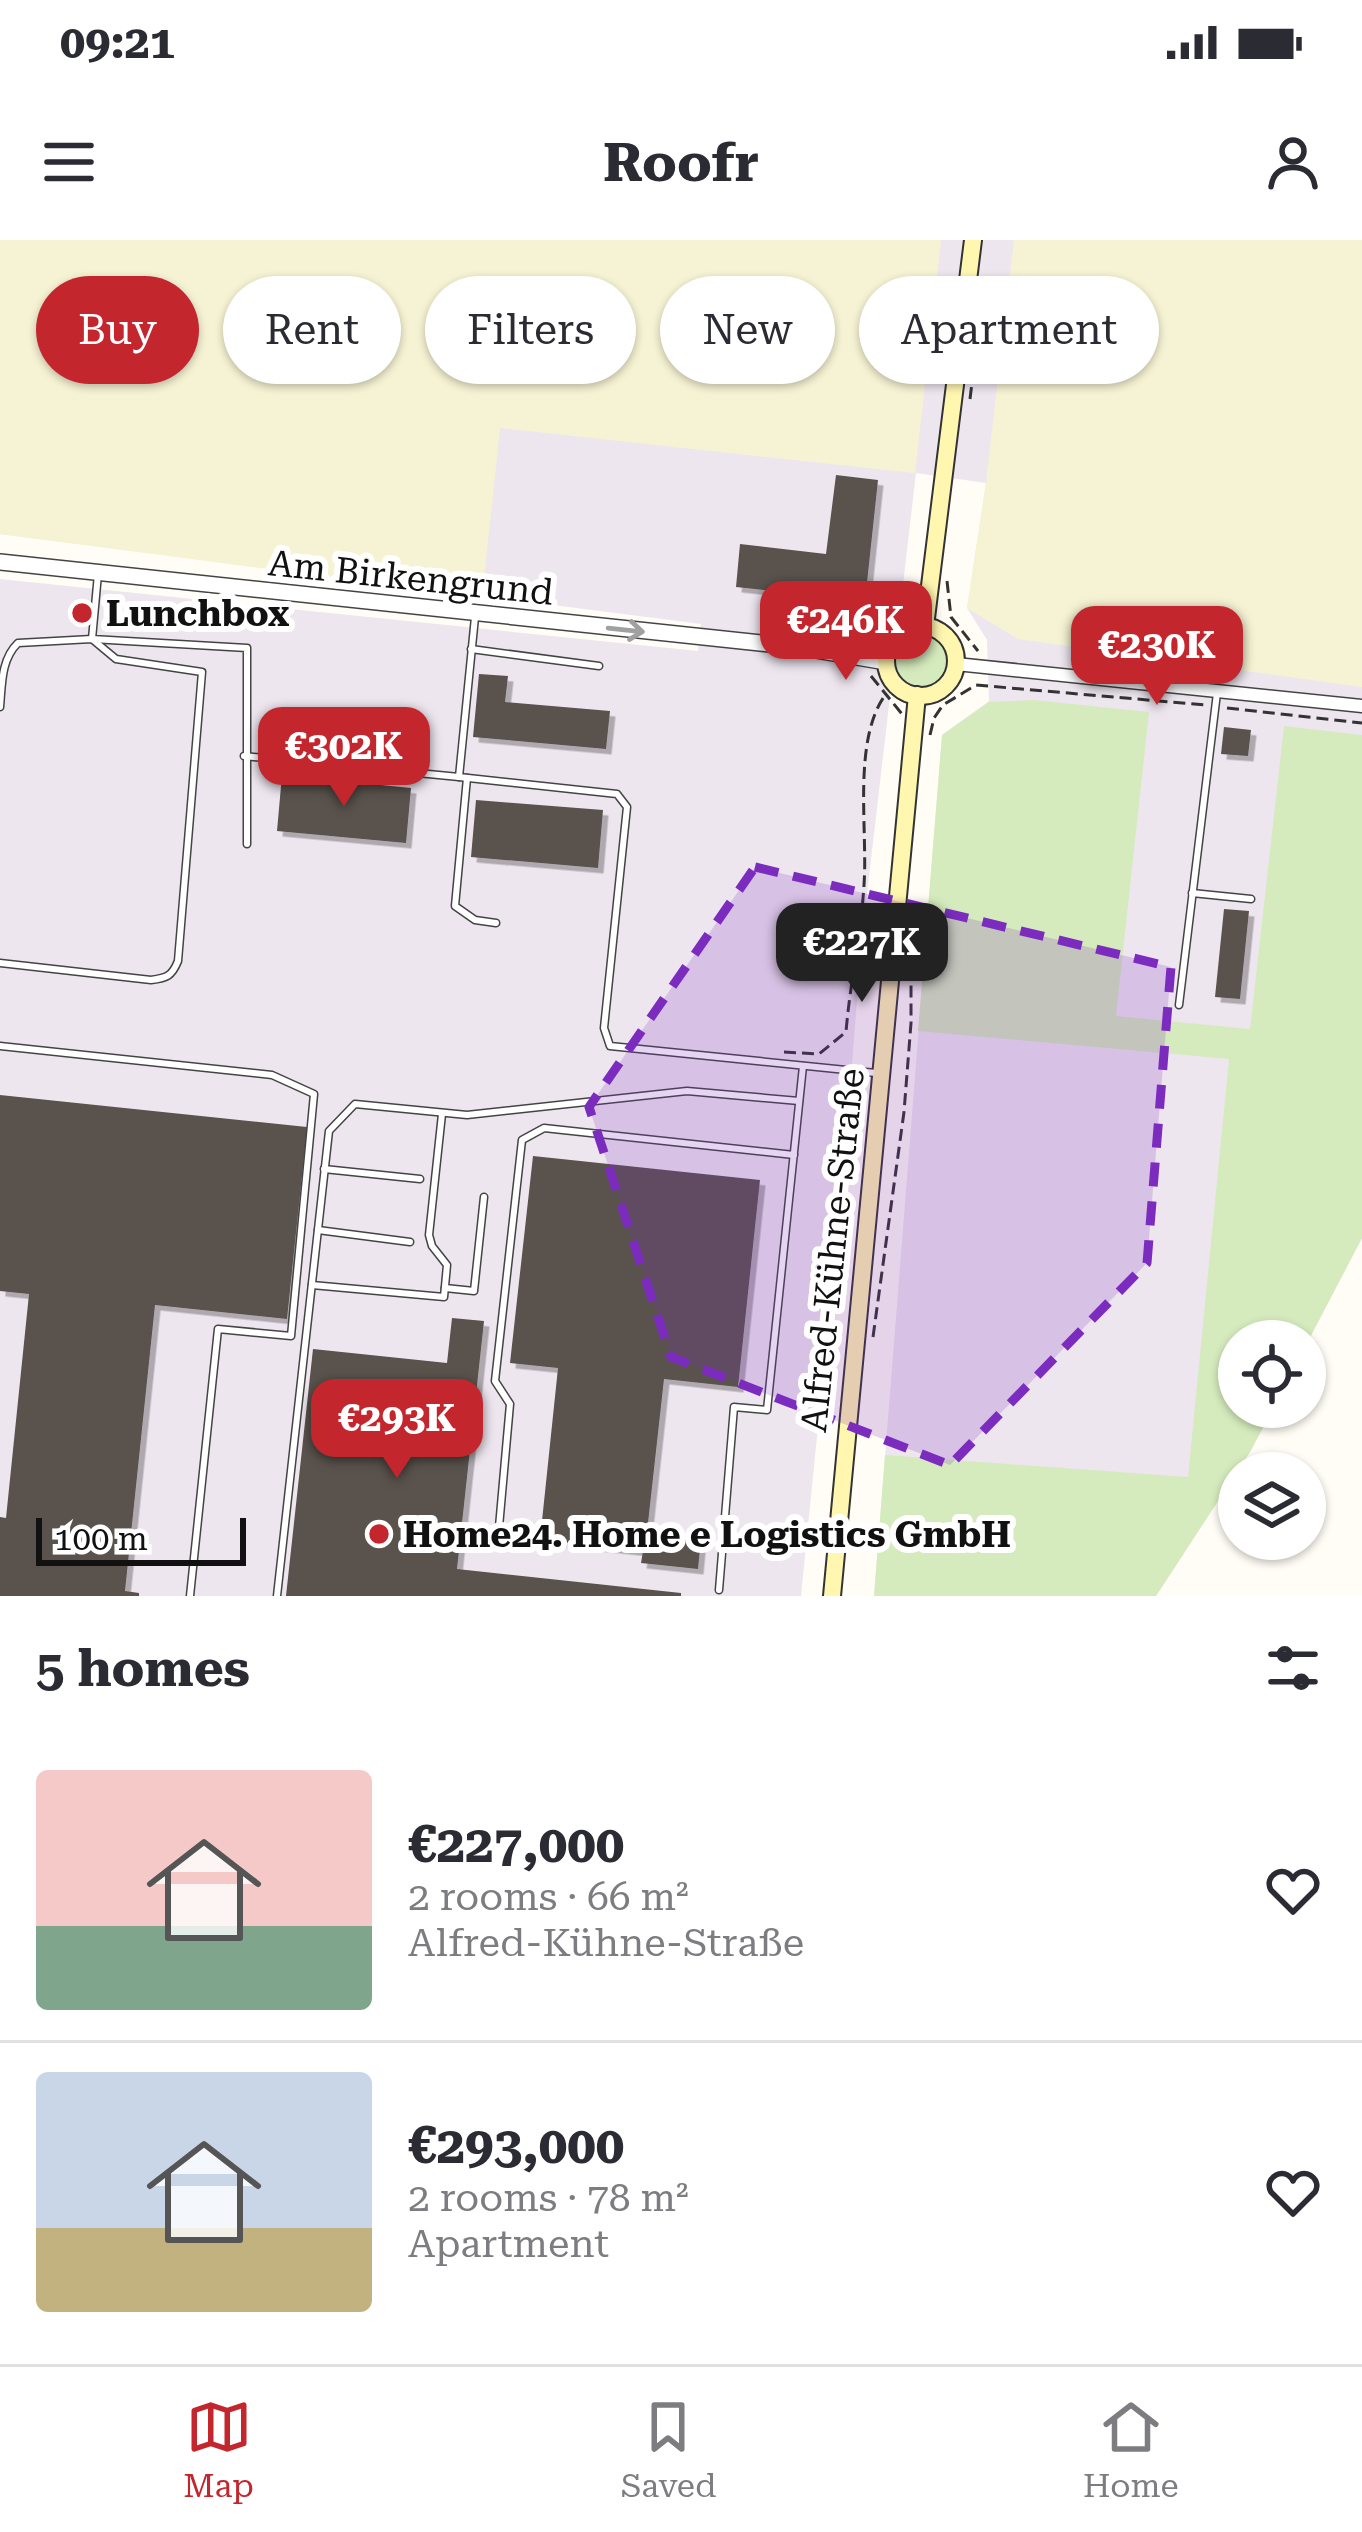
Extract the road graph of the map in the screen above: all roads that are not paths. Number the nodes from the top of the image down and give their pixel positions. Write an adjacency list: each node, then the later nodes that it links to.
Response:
1 (973, 240): 5 (main road)
2 (0, 562): 3 (street, Am Birkengrund)
3 (98, 574): 4 (street, Am Birkengrund); 6 (lane)
4 (475, 614): 7 (street, Am Birkengrund, one-way to 7); 8 (lane)
5 (925, 626): 7 (main road); 9 (main road)
6 (92, 639): 14 (lane); 15 (lane); 21 (lane)
7 (884, 647): 12 (main road)
8 (471, 650): 10 (lane); 16 (lane)
9 (956, 664): 11 (street); 12 (main road)
10 (599, 666)
11 (1217, 691): 13 (street); 18 (lane)
12 (916, 695): 25 (main road, Alfred-Kühne-Straße)
13 (1362, 706)
14 (0, 707)
15 (244, 756): 16 (lane); 17 (lane)
16 (463, 778): 20 (lane); 24 (lane)
17 (247, 844)
18 (1192, 892): 19 (lane); 22 (lane)
19 (1251, 899)
20 (496, 923)
21 (0, 963)
22 (1179, 1005)
23 (0, 1046): 38 (lane)
24 (803, 1066): 25 (lane); 26 (lane)
25 (883, 1074): 40 (main road, Alfred-Kühne-Straße)
26 (799, 1101): 27 (lane); 28 (lane)
27 (442, 1114): 29 (lane); 35 (lane)
28 (794, 1155): 36 (lane); 37 (lane)
29 (324, 1168): 30 (lane); 32 (lane)
30 (420, 1179)
31 (484, 1197): 35 (lane)
32 (318, 1230): 33 (lane); 34 (lane)
33 (410, 1242)
34 (312, 1285): 35 (lane); 39 (lane)
35 (445, 1288)
36 (499, 1527)
37 (719, 1590)
38 (190, 1596)
39 (278, 1596)
40 (832, 1596)

